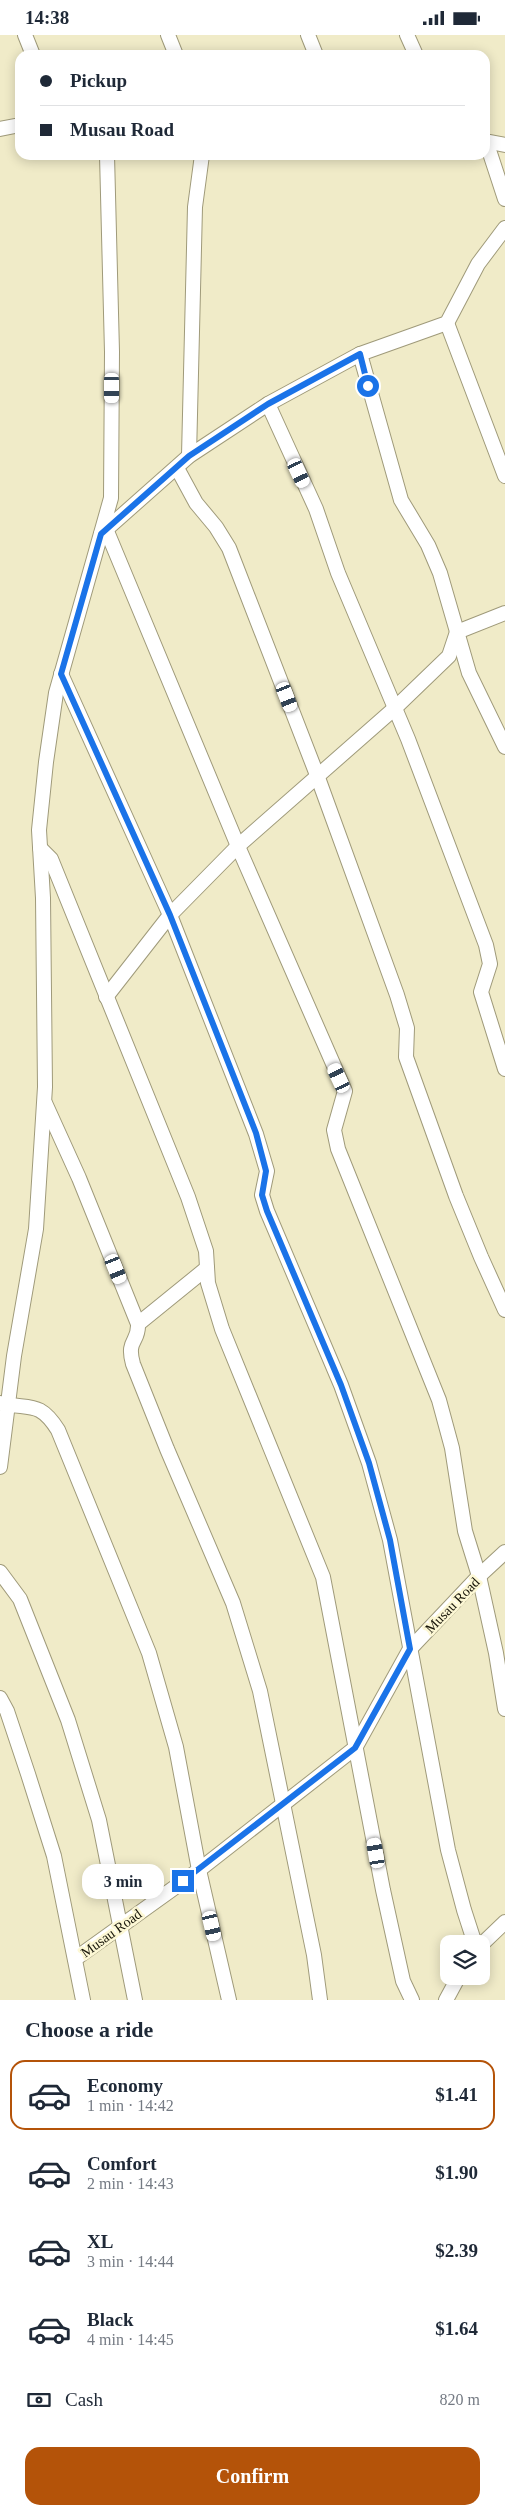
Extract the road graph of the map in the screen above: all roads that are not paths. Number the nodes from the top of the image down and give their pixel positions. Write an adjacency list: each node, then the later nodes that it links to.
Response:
1 (25, 35): 5 (street)
2 (168, 35): 6 (street)
3 (308, 35): 7 (street)
4 (407, 35): 8 (street)
5 (31, 50)
6 (174, 50)
7 (314, 50)
8 (414, 50)
9 (15, 126): 10 (street)
10 (0, 129)
11 (490, 142): 12 (street)
12 (505, 145)
13 (490, 156): 16 (street)
14 (107, 160): 24 (street)
15 (201, 160): 21 (street)
16 (505, 199)
17 (505, 228): 18 (street)
18 (447, 323): 19 (street); 23 (street)
19 (360, 354): 20 (street); 26 (street)
20 (268, 404): 21 (street); 28 (street)
21 (189, 456): 22 (street)
22 (177, 468): 24 (street); 30 (street)
23 (505, 476)
24 (104, 531): 27 (street); 31 (street)
25 (505, 613): 26 (street)
26 (457, 632): 28 (street); 29 (street)
27 (61, 674): 32 (street); 33 (street)
28 (395, 708): 30 (street); 35 (street)
29 (505, 747)
30 (317, 775): 31 (street); 38 (street)
31 (238, 845): 33 (street); 44 (street)
32 (40, 849): 34 (street); 36 (street)
33 (170, 915): 34 (street); 45 (street)
34 (106, 997): 37 (street)
35 (505, 1069)
36 (44, 1101): 39 (street); 40 (street)
37 (207, 1269): 39 (street); 48 (street)
38 (505, 1310)
39 (138, 1324): 49 (street)
40 (4, 1404): 41 (street); 50 (street)
41 (0, 1467)
42 (505, 1552): 44 (street, Musau Road)
43 (0, 1572): 52 (street)
44 (478, 1577): 45 (street, Musau Road); 47 (street)
45 (410, 1649): 48 (street, Musau Road); 53 (street)
46 (0, 1698): 55 (street, Musau Road)
47 (505, 1709)
48 (355, 1748): 49 (street, Musau Road); 61 (street)
49 (284, 1803): 50 (street, Musau Road); 60 (street)
50 (199, 1870): 52 (street, Musau Road); 59 (street)
51 (505, 1922): 54 (street)
52 (121, 1925): 55 (street, Musau Road); 58 (street)
53 (472, 1935)
54 (490, 1936)
55 (75, 1959): 57 (street, Musau Road)
56 (456, 1988): 62 (street)
57 (83, 2000)
58 (135, 2000)
59 (229, 2000)
60 (320, 2000)
61 (412, 2000)
62 (446, 2000)

